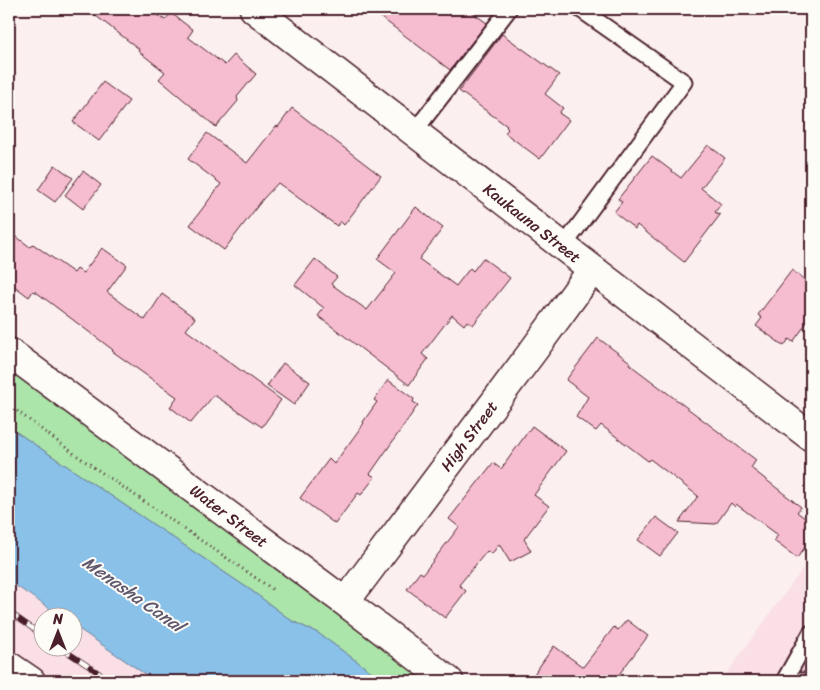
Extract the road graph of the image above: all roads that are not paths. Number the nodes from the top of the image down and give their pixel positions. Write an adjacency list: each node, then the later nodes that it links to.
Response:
1 (254, 9): 4 (street, Kaukauna Street)
2 (509, 9): 4 (lane)
3 (580, 9): 5 (lane)
4 (414, 132): 5 (street, Kaukauna Street)
5 (563, 248): 6 (street, Kaukauna Street)
6 (592, 270): 8 (street, Kaukauna Street); 9 (street, High Street)
7 (9, 352): 9 (street, Water Street)
8 (811, 437)
9 (345, 602): 13 (street, Water Street)
10 (811, 633): 14 (lane)
11 (9, 666): 12 (street)
12 (31, 681)
13 (449, 681)
14 (811, 681)

